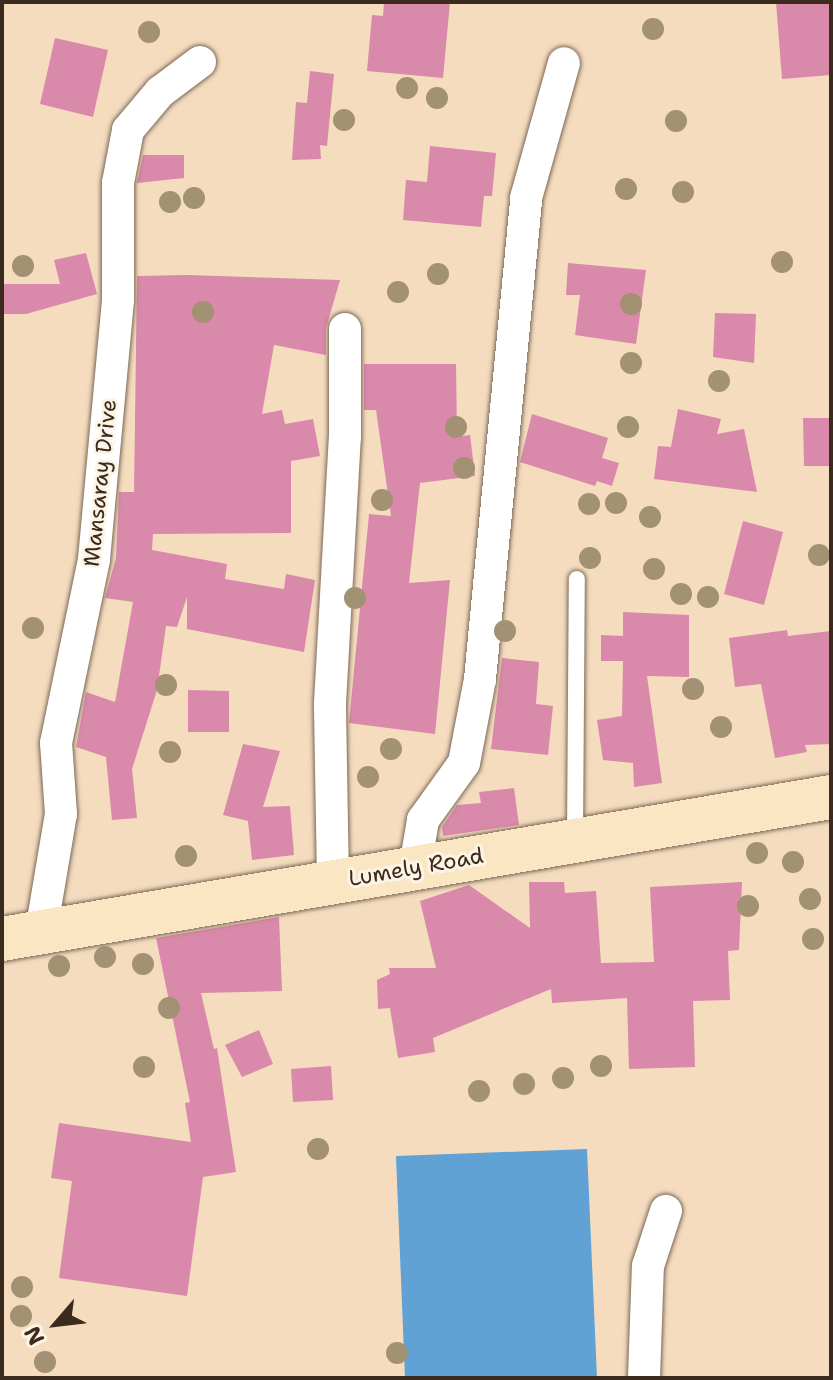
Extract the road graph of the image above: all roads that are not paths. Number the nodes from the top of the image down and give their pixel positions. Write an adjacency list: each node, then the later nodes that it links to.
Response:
1 (200, 62): 9 (street, Mansaray Drive)
2 (564, 63): 7 (street)
3 (345, 329): 8 (street)
4 (577, 579): 6 (lane)
5 (831, 797): 6 (street, Lumely Road)
6 (575, 841): 7 (street, Lumely Road)
7 (415, 867): 8 (street, Lumely Road)
8 (333, 881): 9 (street, Lumely Road)
9 (22, 936)
10 (666, 1211): 11 (street)
11 (644, 1378)

